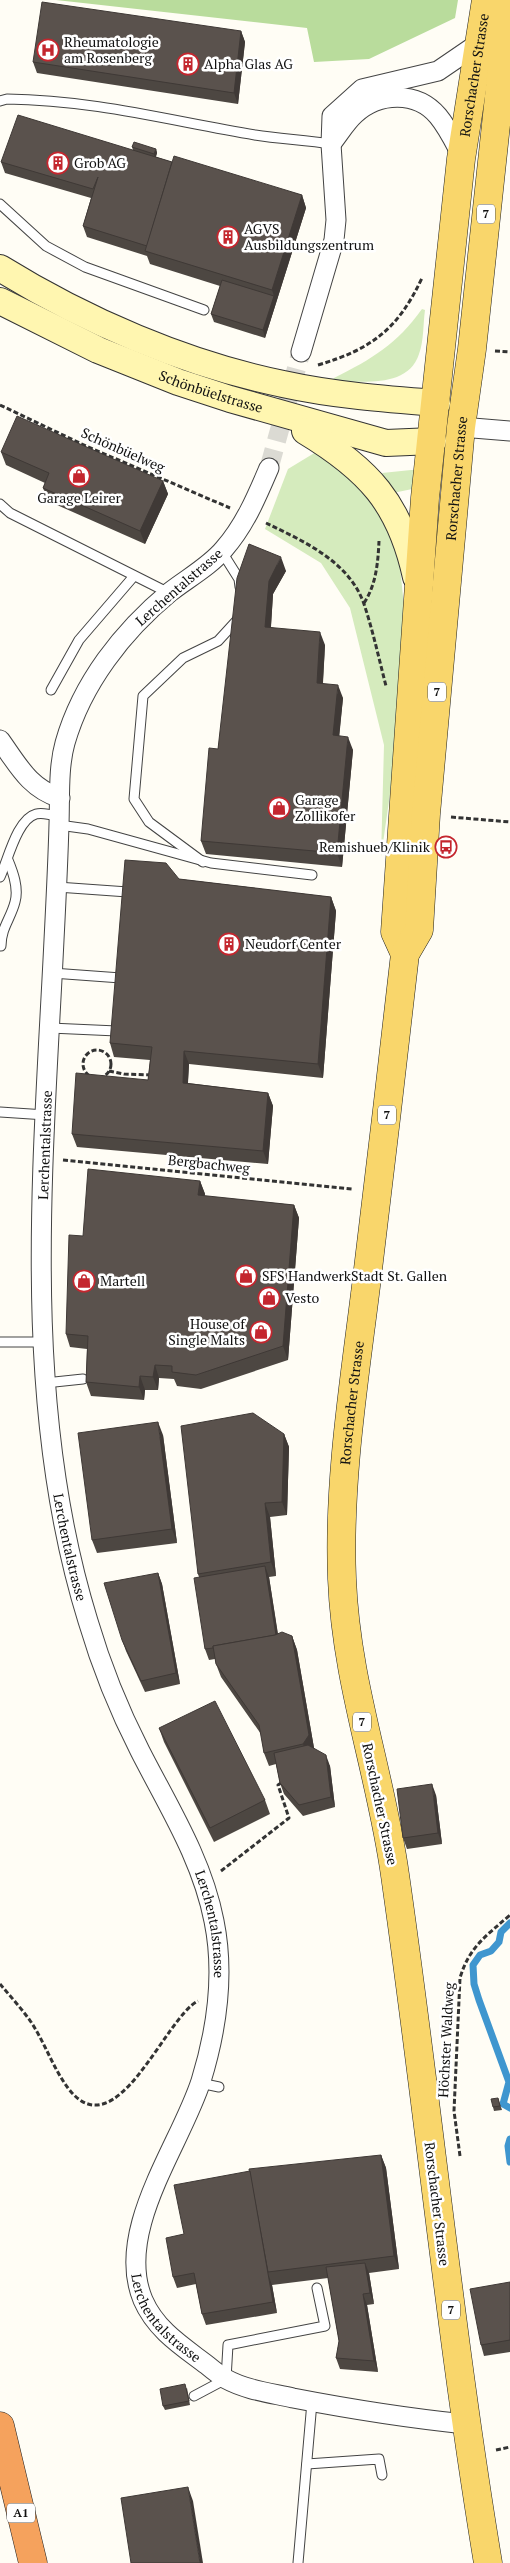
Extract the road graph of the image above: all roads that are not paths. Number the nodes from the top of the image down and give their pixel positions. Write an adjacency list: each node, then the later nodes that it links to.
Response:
1 (486, 0): 3 (main road, Rorschacher Strasse / 7)
2 (503, 0): 14 (main road, Rorschacher Strasse / 7)
3 (478, 43): 5 (street); 6 (main road, Rorschacher Strasse / 7)
4 (0, 102): 5 (lane)
5 (331, 144): 6 (street); 11 (street)
6 (462, 156): 12 (main road, Rorschacher Strasse / 7)
7 (0, 204): 10 (lane)
8 (0, 268): 12 (main road, Schönbüelstrasse)
9 (0, 301): 13 (main road, Schönbüelstrasse)
10 (204, 310)
11 (305, 360)
12 (437, 403): 14 (main road); 16 (main road, Rorschacher Strasse / 7)
13 (276, 414): 16 (main road, Schönbüelstrasse); 21 (main road)
14 (461, 427): 15 (street); 16 (main road); 34 (main road, Rorschacher Strasse / 7)
15 (510, 431)
16 (432, 441): 21 (main road, Rorschacher Strasse / 7)
17 (269, 468): 19 (street, Lerchentalstrasse)
18 (0, 504): 20 (lane)
19 (222, 552): 22 (street, Lerchentalstrasse); 28 (lane)
20 (134, 576): 22 (lane); 23 (lane)
21 (417, 582): 34 (main road, Rorschacher Strasse / 7)
22 (169, 593): 25 (street, Lerchentalstrasse)
23 (51, 690)
24 (0, 740): 25 (street)
25 (60, 798): 26 (street, Lerchentalstrasse)
26 (59, 821): 27 (lane); 28 (lane); 31 (street, Lerchentalstrasse)
27 (8, 860): 30 (lane); 33 (lane)
28 (203, 862): 29 (lane)
29 (312, 875)
30 (0, 876)
31 (56, 887): 32 (lane); 35 (street, Lerchentalstrasse)
32 (128, 892)
33 (1, 946)
34 (405, 954): 51 (main road, Rorschacher Strasse / 7)
35 (52, 973): 36 (lane); 37 (street, Lerchentalstrasse)
36 (121, 978)
37 (50, 1028): 38 (lane); 40 (street, Lerchentalstrasse)
38 (117, 1032)
39 (0, 1112): 40 (lane)
40 (46, 1115): 42 (street, Lerchentalstrasse)
41 (0, 1342): 42 (lane)
42 (43, 1342): 44 (street, Lerchentalstrasse)
43 (83, 1379): 44 (lane)
44 (46, 1383): 45 (street, Lerchentalstrasse)
45 (200, 2083): 46 (lane); 48 (street, Lerchentalstrasse)
46 (219, 2087)
47 (318, 2288): 48 (lane)
48 (226, 2379): 49 (lane); 50 (street, Lerchentalstrasse)
49 (194, 2396)
50 (312, 2402): 51 (street, Lerchentalstrasse); 53 (lane)
51 (465, 2424): 57 (main road, Rorschacher Strasse / 7)
52 (0, 2426): 55 (highway, A1)
53 (307, 2464): 54 (lane); 56 (lane)
54 (382, 2475)
55 (33, 2563)
56 (298, 2563)
57 (488, 2563)

